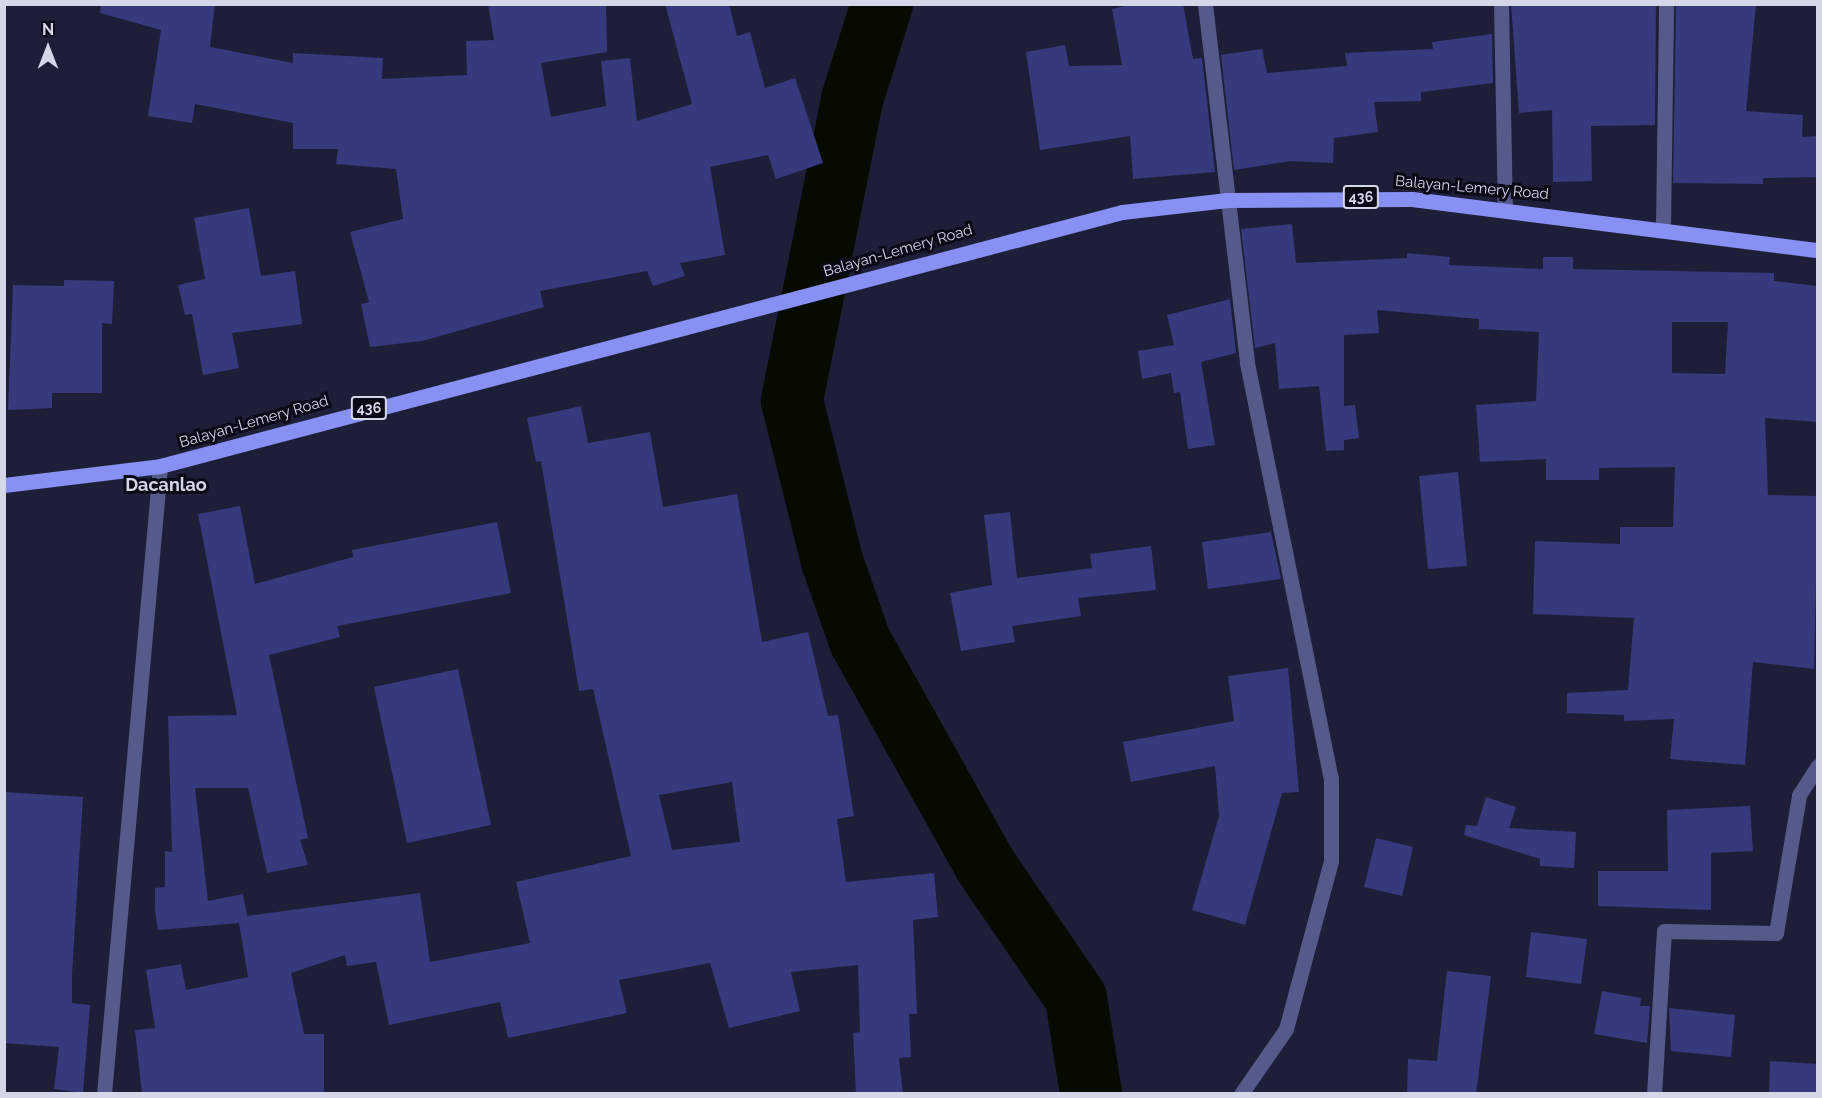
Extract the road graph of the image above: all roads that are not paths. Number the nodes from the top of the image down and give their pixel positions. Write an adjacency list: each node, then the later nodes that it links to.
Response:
1 (1205, 4): 4 (street)
2 (1501, 4): 5 (street)
3 (1666, 4): 6 (street)
4 (1227, 200): 5 (main road, Balayan-Lemery Road / 436); 8 (main road, Balayan-Lemery Road / 436); 12 (street)
5 (1505, 208): 6 (main road, Balayan-Lemery Road / 436)
6 (1663, 227): 7 (main road, Balayan-Lemery Road / 436)
7 (1818, 250)
8 (160, 466): 9 (main road, Balayan-Lemery Road / 436); 11 (street)
9 (4, 485)
10 (1818, 766): 13 (street)
11 (104, 1094)
12 (1242, 1094)
13 (1653, 1094)

